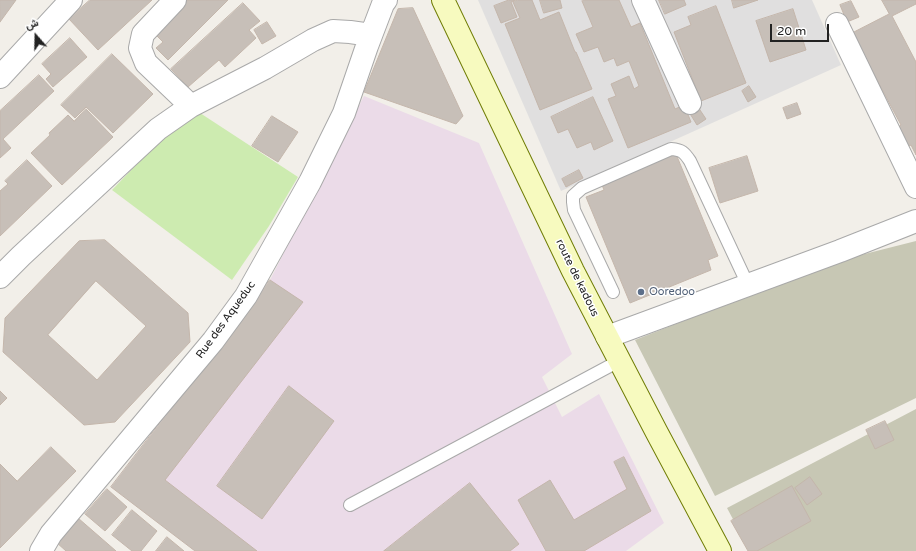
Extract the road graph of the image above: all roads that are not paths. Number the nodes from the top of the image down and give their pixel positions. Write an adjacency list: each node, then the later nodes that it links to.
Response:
1 (72, 0): 8 (street)
2 (176, 0): 10 (street)
3 (386, 0): 7 (street, Rue des Aqueduc)
4 (443, 0): 16 (main road, route de kadous)
5 (643, 0): 9 (street)
6 (837, 24): 11 (street)
7 (371, 35): 10 (street); 19 (street, Rue des Aqueduc)
8 (0, 77)
9 (690, 103)
10 (191, 106): 13 (street)
11 (916, 187)
12 (916, 221): 14 (street)
13 (0, 277)
14 (748, 285): 15 (lane); 16 (street)
15 (613, 292)
16 (607, 337): 17 (main road, route de kadous)
17 (619, 361): 18 (lane); 20 (main road, route de kadous)
18 (350, 504)
19 (41, 551)
20 (720, 551)

